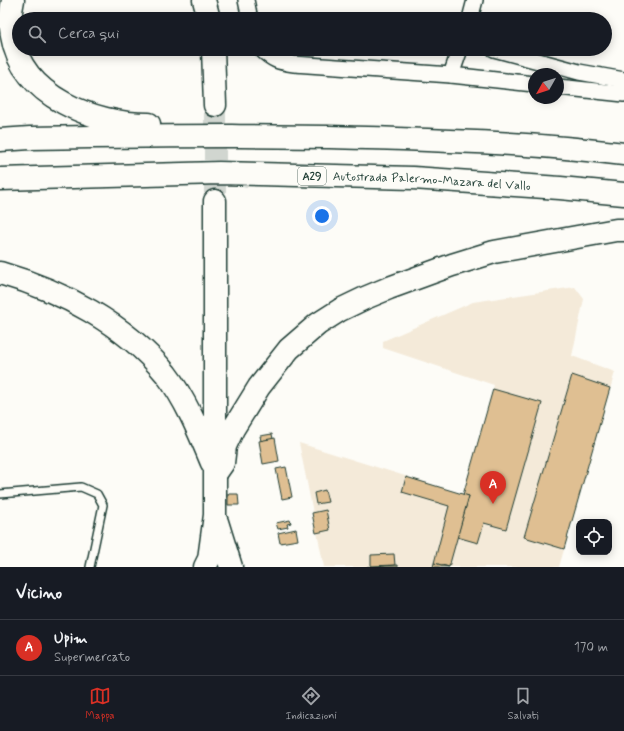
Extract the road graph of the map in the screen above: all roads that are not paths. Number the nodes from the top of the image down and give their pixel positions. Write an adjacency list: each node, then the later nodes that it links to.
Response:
1 (13, 0): 8 (highway)
2 (204, 0): 5 (highway)
3 (246, 0): 6 (street)
4 (475, 0): 7 (street)
5 (207, 12)
6 (249, 12)
7 (472, 12)
8 (12, 35)
9 (18, 56): 20 (highway)
10 (213, 56): 19 (highway)
11 (268, 56): 14 (street)
12 (458, 56): 14 (street)
13 (520, 56): 15 (street)
14 (452, 75): 16 (street)
15 (624, 80)
16 (528, 83)
17 (564, 88): 18 (street)
18 (624, 94)
19 (214, 105)
20 (369, 137): 21 (highway); 22 (highway)
21 (0, 140)
22 (624, 154)
23 (0, 179): 24 (highway, Autostrada Palermo-Mazara del Vallo / A29)
24 (624, 194)
25 (215, 201): 28 (highway)
26 (624, 230): 28 (highway)
27 (0, 273): 28 (highway)
28 (216, 473): 30 (highway)
29 (0, 494): 31 (lane)
30 (215, 515): 32 (highway); 33 (highway)
31 (90, 567)
32 (205, 567)
33 (231, 567)

